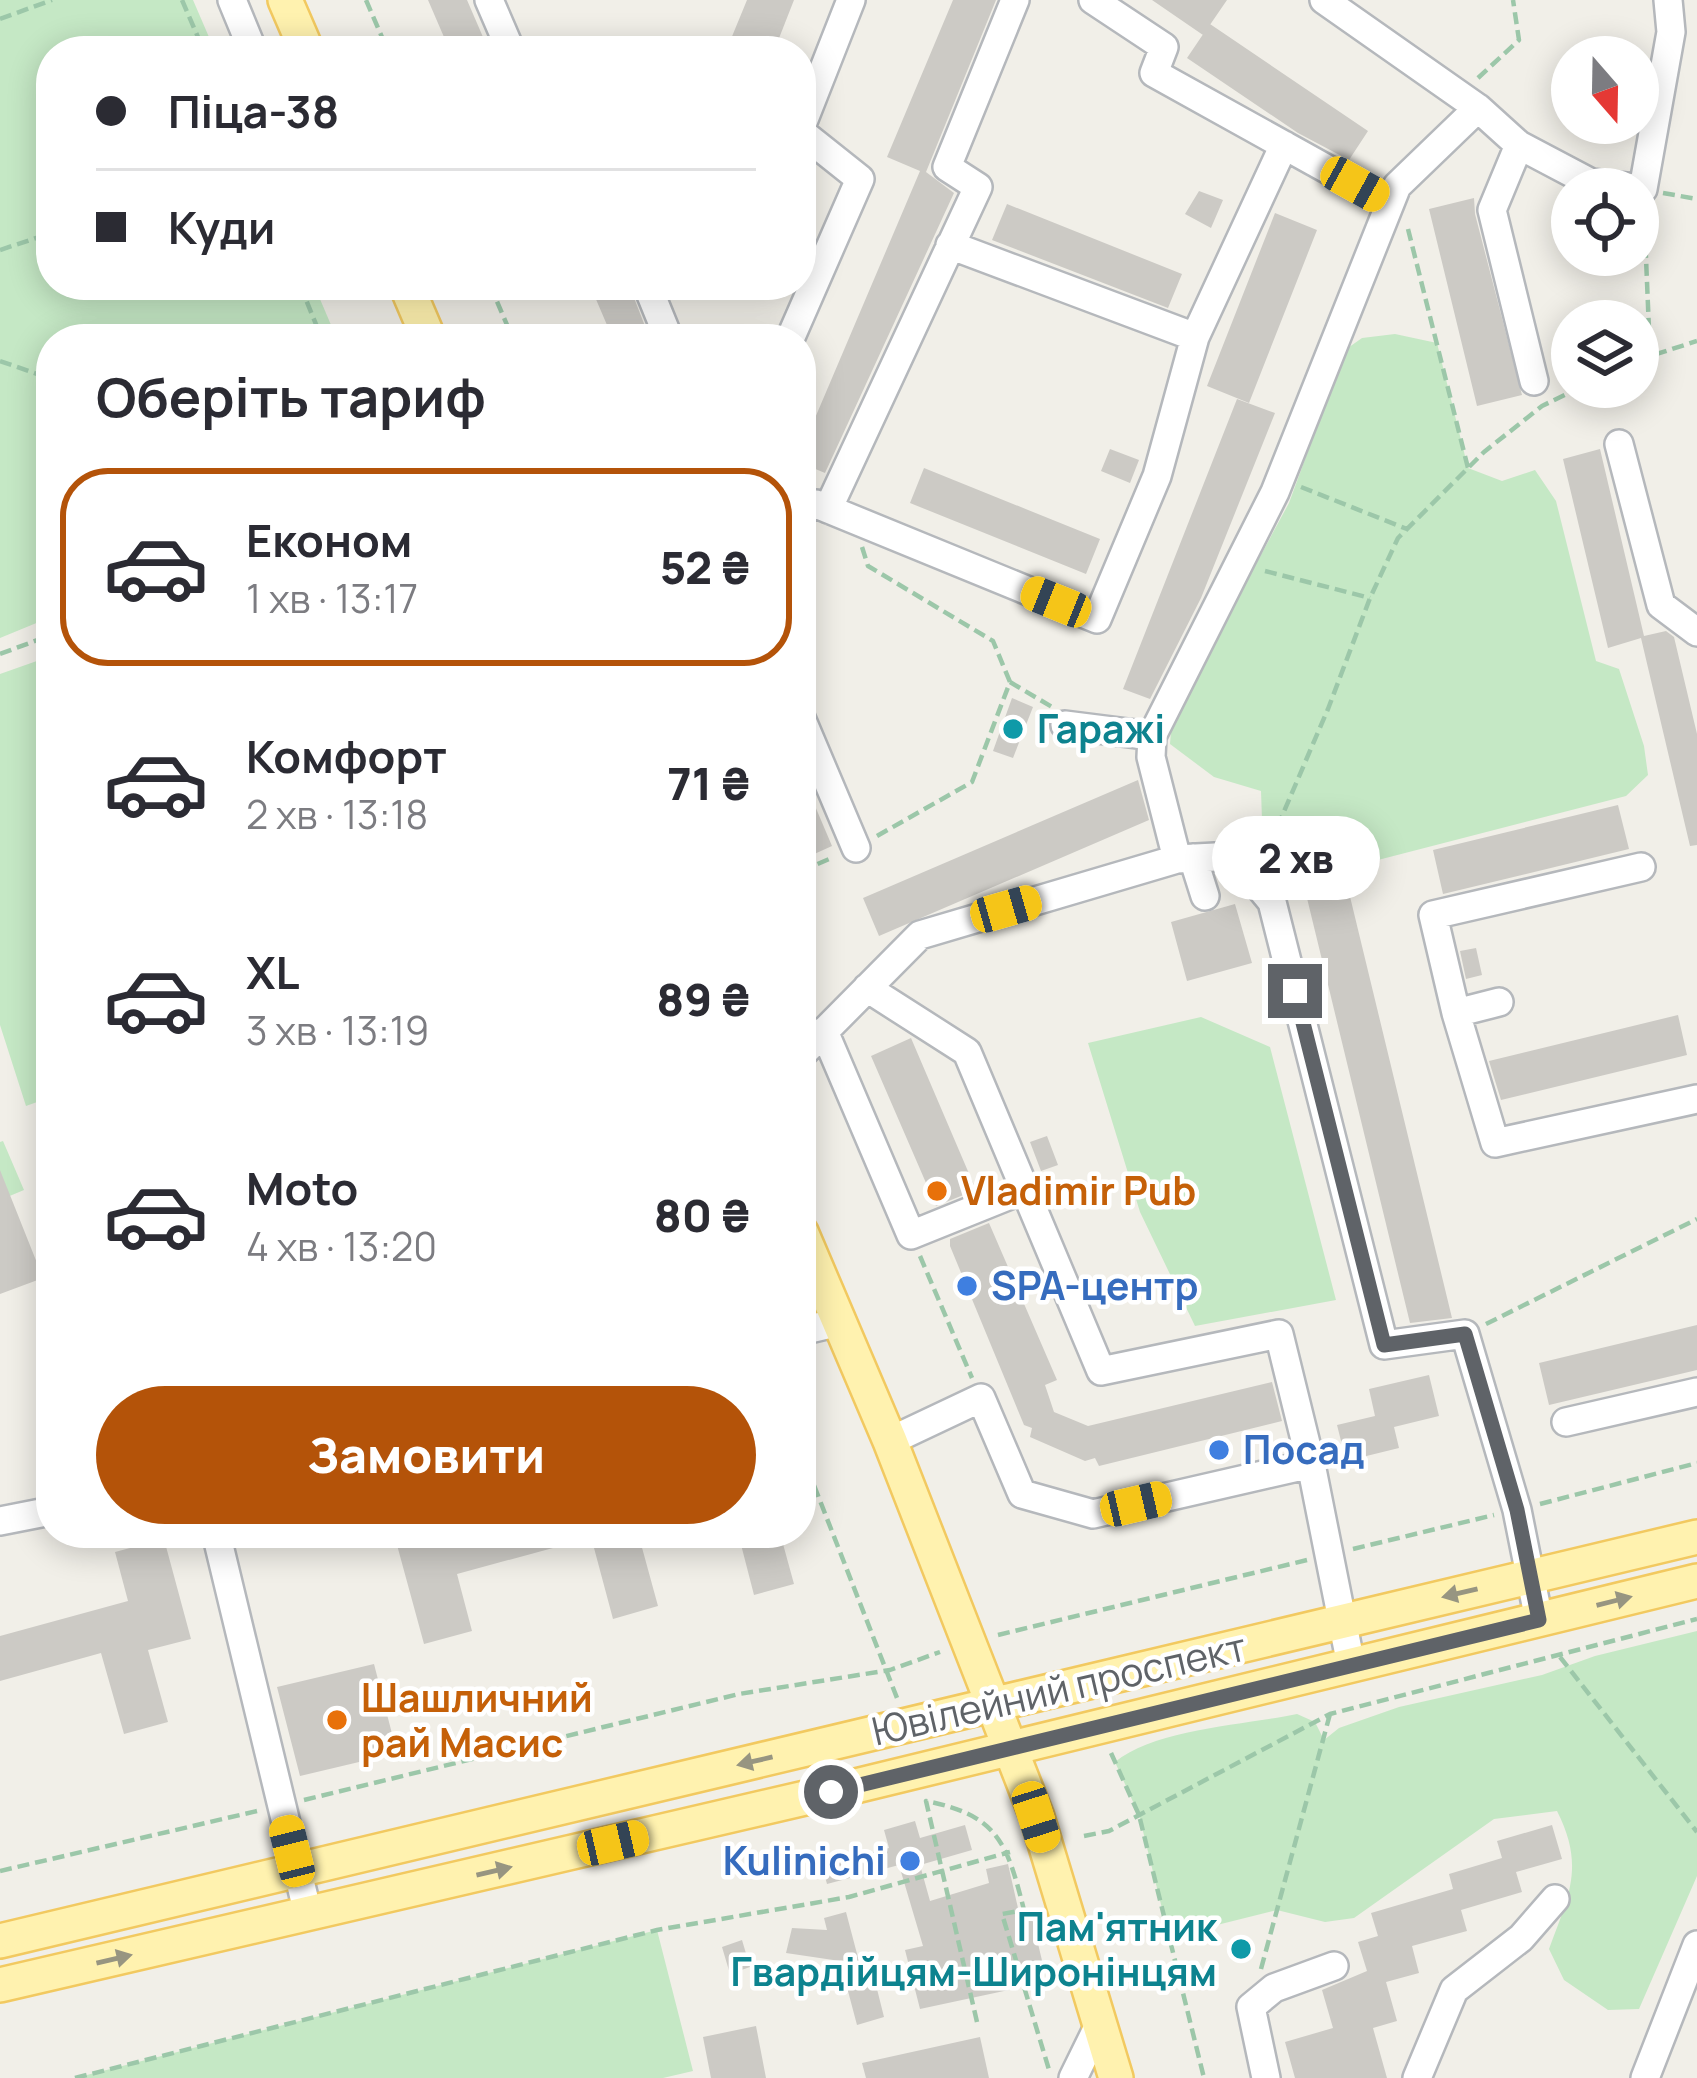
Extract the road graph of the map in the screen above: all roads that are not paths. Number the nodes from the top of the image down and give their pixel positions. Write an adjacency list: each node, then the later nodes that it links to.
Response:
1 (232, 0): 9 (street)
2 (285, 0): 10 (main road)
3 (489, 0): 11 (street)
4 (851, 0): 12 (street)
5 (1015, 0): 18 (street)
6 (1093, 0): 15 (street)
7 (1324, 0): 13 (street)
8 (1668, 0): 16 (street)
9 (247, 36)
10 (301, 36)
11 (505, 36)
12 (816, 91)
13 (1468, 102): 16 (street); 17 (street)
14 (816, 142): 19 (street)
15 (1284, 145): 17 (street); 20 (street)
16 (1519, 145): 21 (street)
17 (1394, 195): 26 (street)
18 (950, 245): 20 (street); 23 (street)
19 (816, 280)
20 (1195, 337): 23 (street)
21 (1534, 381)
22 (1619, 445): 24 (street)
23 (827, 512)
24 (1697, 632)
25 (1075, 727): 26 (street)
26 (1152, 736): 29 (street)
27 (816, 753): 28 (street)
28 (856, 848)
29 (1185, 858): 31 (street); 32 (street); 50 (street)
30 (1641, 867): 34 (street)
31 (1205, 896)
32 (867, 988): 35 (street); 38 (street)
33 (1499, 1002): 34 (street)
34 (1456, 1013): 37 (street)
35 (824, 1031): 36 (street); 38 (street)
36 (816, 1039)
37 (1697, 1099)
38 (1025, 1190): 45 (street)
39 (816, 1268): 40 (main road)
40 (838, 1322): 41 (street); 44 (main road)
41 (816, 1327)
42 (1697, 1392): 43 (street)
43 (1566, 1422)
44 (890, 1441): 45 (street); 55 (main road)
45 (1311, 1464): 53 (street)
46 (36, 1514): 47 (street)
47 (0, 1521)
48 (1697, 1538): 50 (main road, Ювілейний проспект)
49 (220, 1548): 57 (street)
50 (1531, 1576): 52 (street); 53 (main road, Ювілейний проспект, one-way to 53)
51 (1697, 1581): 52 (main road, Ювілейний проспект, one-way to 51)
52 (1539, 1620): 54 (main road, Ювілейний проспект)
53 (1342, 1621): 54 (street); 55 (main road, Ювілейний проспект)
54 (1351, 1665): 56 (main road, Ювілейний проспект)
55 (991, 1706): 56 (main road); 57 (main road, Ювілейний проспект, one-way to 57)
56 (1010, 1749): 59 (main road, Ювілейний проспект, one-way to 56); 64 (main road)
57 (297, 1870): 59 (street); 60 (main road, Ювілейний проспект)
58 (1555, 1898): 68 (street)
59 (308, 1914): 63 (main road, Ювілейний проспект, one-way to 59)
60 (0, 1941)
61 (1697, 1945): 69 (street)
62 (1334, 1966): 67 (street)
63 (0, 1985)
64 (1099, 2025): 65 (street); 66 (main road)
65 (1073, 2078)
66 (1115, 2078)
67 (1266, 2078)
68 (1417, 2078)
69 (1645, 2078)

